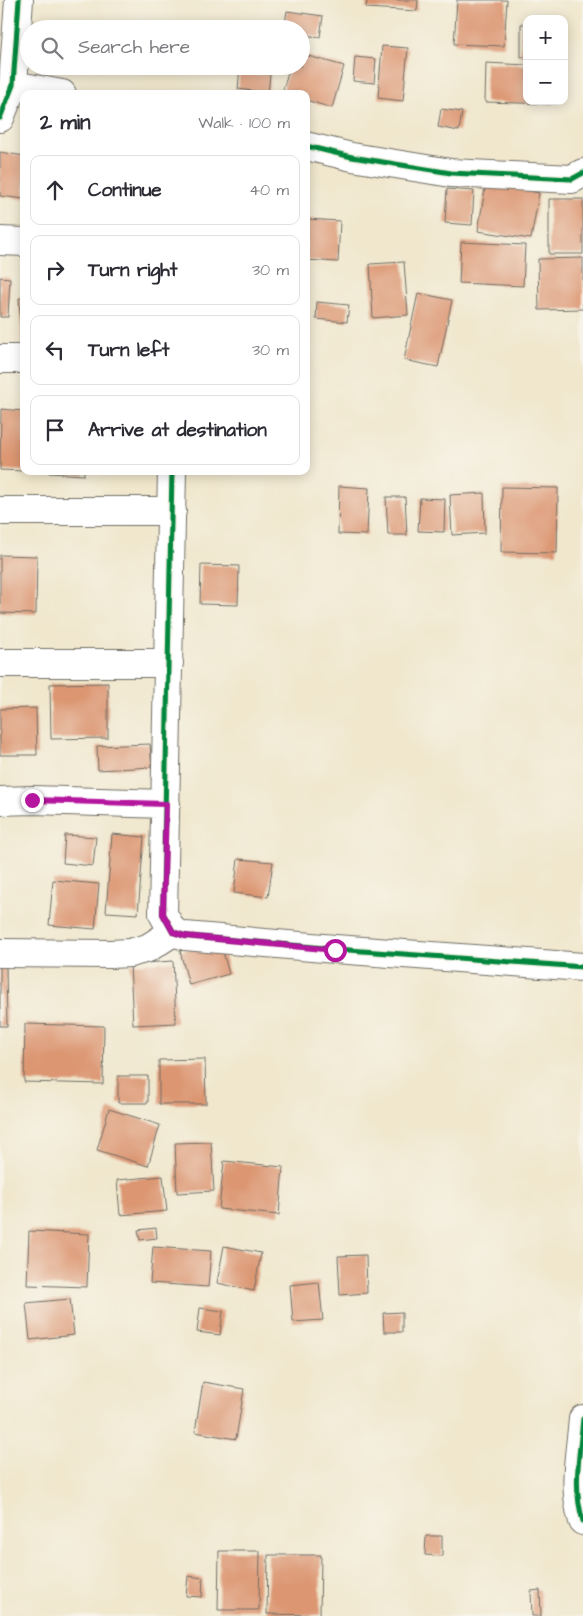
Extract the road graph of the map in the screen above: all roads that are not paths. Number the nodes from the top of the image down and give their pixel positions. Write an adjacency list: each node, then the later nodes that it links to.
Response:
1 (19, 0): 2 (street)
2 (14, 85): 3 (street); 4 (street)
3 (41, 90)
4 (0, 118)
5 (310, 147): 6 (street)
6 (579, 178)
7 (0, 241): 8 (street)
8 (20, 242)
9 (0, 359): 10 (street)
10 (20, 359)
11 (172, 475): 13 (street)
12 (0, 511): 13 (street)
13 (172, 511): 15 (street)
14 (0, 662): 15 (street)
15 (169, 663): 17 (street)
16 (0, 801): 17 (street)
17 (166, 804): 18 (street)
18 (173, 932): 19 (street); 20 (street)
19 (0, 953)
20 (583, 967)
21 (583, 1419): 22 (street)
22 (583, 1520)

